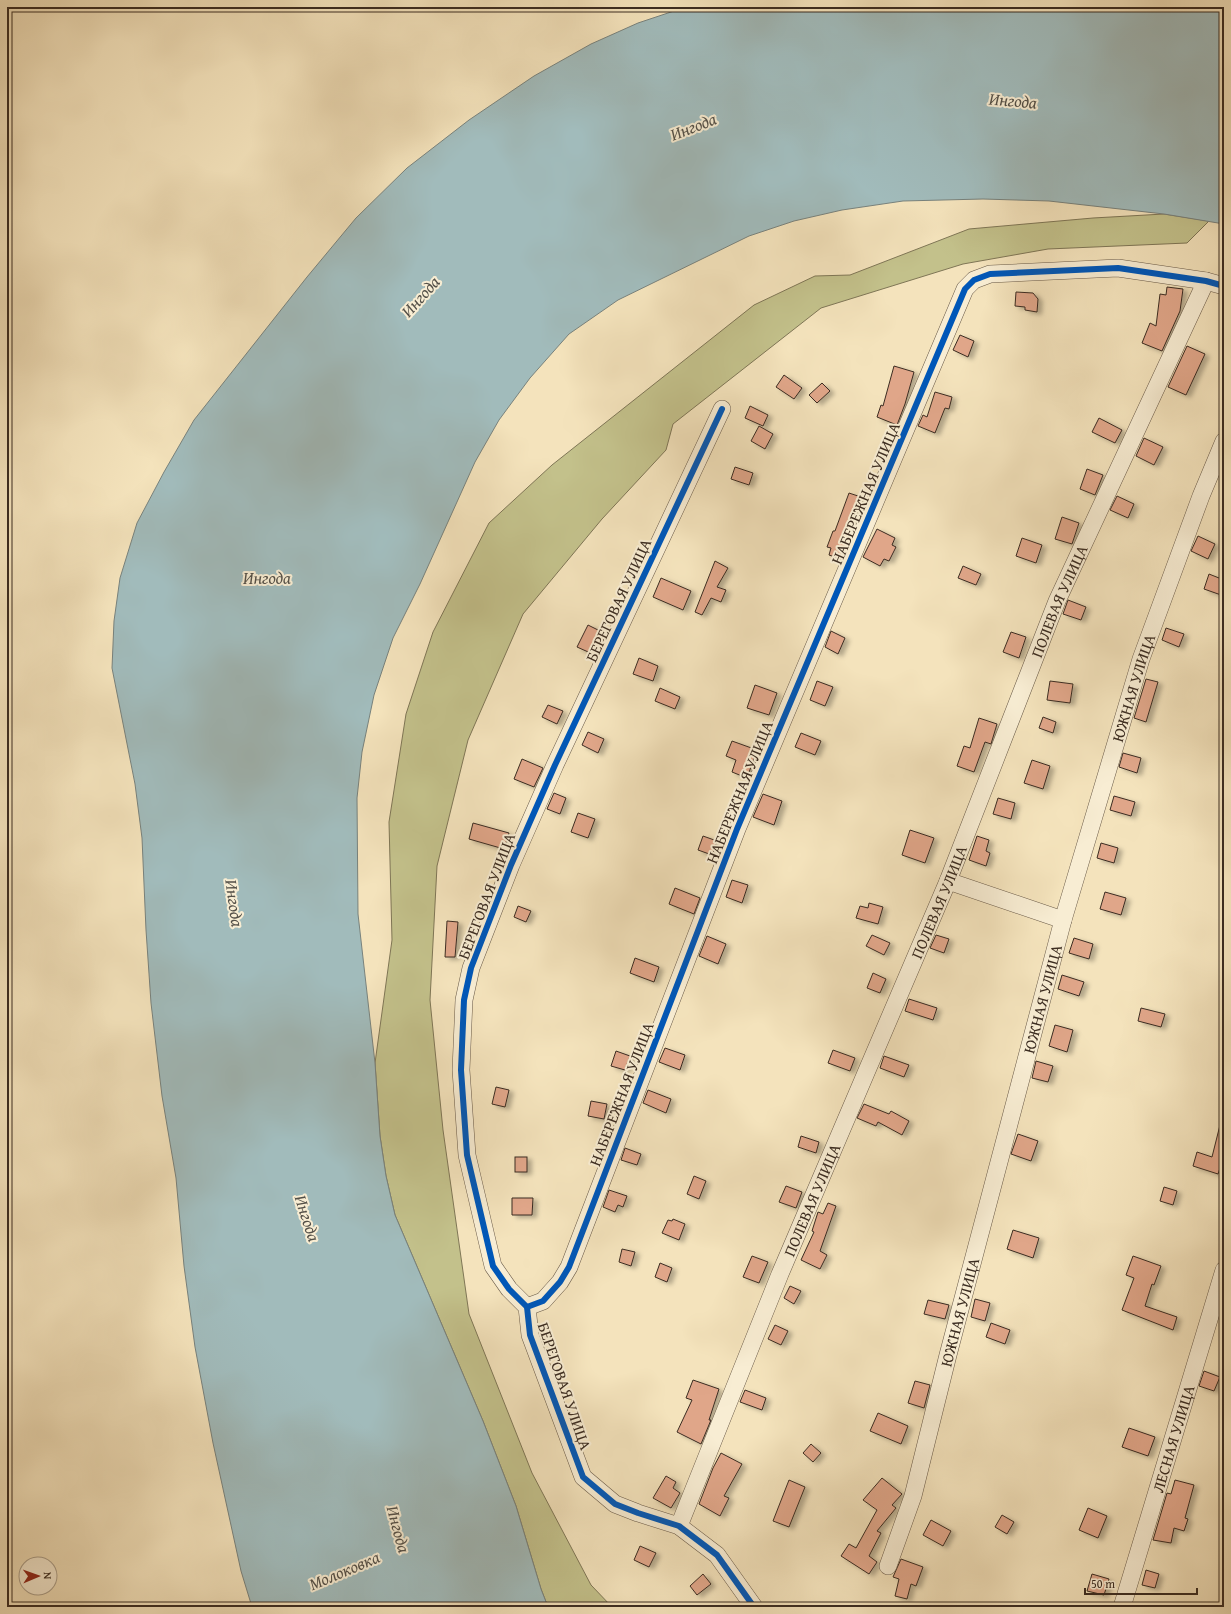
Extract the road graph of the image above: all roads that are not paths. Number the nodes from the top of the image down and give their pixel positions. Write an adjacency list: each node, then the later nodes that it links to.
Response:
1 (1206, 282): 2 (street); 5 (street, ПОЛЕВАЯ УЛИЦА); 8 (street, НАБЕРЕЖНАЯ УЛИЦА)
2 (1224, 286)
3 (722, 409): 8 (street, БЕРЕГОВАЯ УЛИЦА)
4 (1224, 441): 6 (street, ЮЖНАЯ УЛИЦА)
5 (948, 881): 6 (street); 9 (street, ПОЛЕВАЯ УЛИЦА)
6 (1063, 920): 10 (street, ЮЖНАЯ УЛИЦА)
7 (1224, 1270): 12 (street, ЛЕСНАЯ УЛИЦА)
8 (527, 1306): 9 (street, БЕРЕГОВАЯ УЛИЦА)
9 (679, 1526): 11 (street, БЕРЕГОВАЯ УЛИЦА)
10 (888, 1566)
11 (754, 1607)
12 (1122, 1607)

